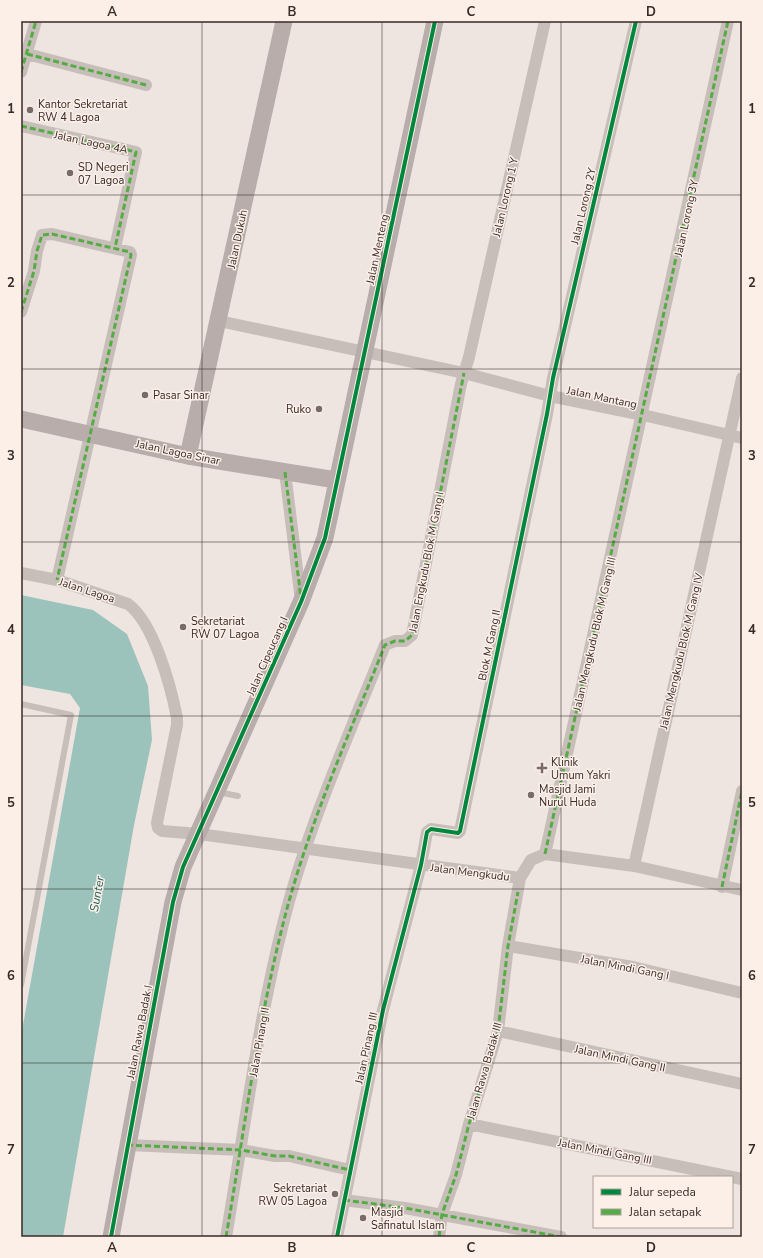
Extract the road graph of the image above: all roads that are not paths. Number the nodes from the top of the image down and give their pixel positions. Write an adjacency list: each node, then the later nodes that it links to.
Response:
1 (36, 21): 7 (street)
2 (284, 21): 13 (street, Jalan Dukuh)
3 (435, 21): 14 (street, Jalan Menteng)
4 (545, 21): 15 (street, Jalan Lorong 1 Y)
5 (636, 21): 17 (street, Jalan Lorong 2Y)
6 (728, 21): 18 (street, Jalan Lorong 3Y)
7 (27, 54): 8 (street); 9 (street)
8 (21, 72)
9 (146, 86)
10 (21, 126): 11 (street, Jalan Lagoa 4A)
11 (115, 248): 12 (street); 20 (street)
12 (21, 312)
13 (219, 321): 14 (street, Jalan Mantang); 23 (street, Jalan Dukuh)
14 (365, 351): 15 (street, Jalan Mantang); 25 (street, Jalan Menteng)
15 (464, 373): 17 (street, Jalan Mantang); 35 (street, Jalan Engkudu Blok M Gang I)
16 (742, 378): 21 (street, Jalan Mengkudu Blok M Gang IV)
17 (550, 396): 18 (street, Jalan Mantang); 37 (street, Blok M Gang II)
18 (643, 415): 21 (street, Jalan Mantang); 36 (street, Jalan Mengkudu Blok M Gang III)
19 (21, 419): 20 (street, Jalan Lagoa Sinar)
20 (90, 433): 23 (street, Jalan Lagoa Sinar); 27 (street)
21 (729, 435): 22 (street, Jalan Mantang); 38 (street, Jalan Mengkudu Blok M Gang IV)
22 (742, 438)
23 (188, 456): 24 (street, Jalan Lagoa Sinar)
24 (285, 472): 25 (street, Jalan Lagoa Sinar); 28 (street)
25 (336, 480): 28 (street, Jalan Cipeucang I)
26 (21, 574): 27 (street, Jalan Lagoa)
27 (57, 580): 33 (street, Jalan Lagoa)
28 (301, 602): 31 (street, Jalan Cipeucang I)
29 (21, 704): 43 (lane)
30 (742, 791): 40 (street)
31 (217, 792): 32 (lane); 34 (street, Jalan Cipeucang I)
32 (238, 796)
33 (162, 831): 34 (street, Jalan Mengkudu)
34 (199, 834): 35 (street, Jalan Mengkudu); 48 (street, Jalan Rawa Badak I)
35 (306, 843): 37 (street, Jalan Mengkudu); 49 (street, Jalan Pinang II)
36 (546, 854): 38 (street); 39 (street, Jalan Mengkudu)
37 (421, 865): 39 (street, Jalan Mengkudu); 50 (street, Jalan Pinang III)
38 (634, 866): 40 (street)
39 (520, 878): 42 (street, Jalan Rawa Badak III)
40 (722, 887): 41 (street)
41 (742, 890)
42 (508, 946): 44 (street, Jalan Mindi Gang I); 45 (street, Jalan Rawa Badak III)
43 (21, 985)
44 (742, 992)
45 (498, 1031): 46 (street, Jalan Mindi Gang II); 47 (street, Jalan Rawa Badak III)
46 (742, 1084)
47 (469, 1124): 51 (street, Jalan Mindi Gang III); 53 (street, Jalan Rawa Badak III)
48 (127, 1145): 49 (street); 54 (street, Jalan Rawa Badak I)
49 (241, 1150): 50 (street); 55 (street, Jalan Pinang II)
50 (350, 1170): 52 (street, Jalan Pinang III)
51 (727, 1176)
52 (344, 1200): 53 (street); 56 (street, Jalan Pinang III)
53 (442, 1214): 57 (street, Jalan Rawa Badak III); 58 (street)
54 (111, 1237)
55 (226, 1237)
56 (337, 1237)
57 (439, 1237)
58 (561, 1237)

